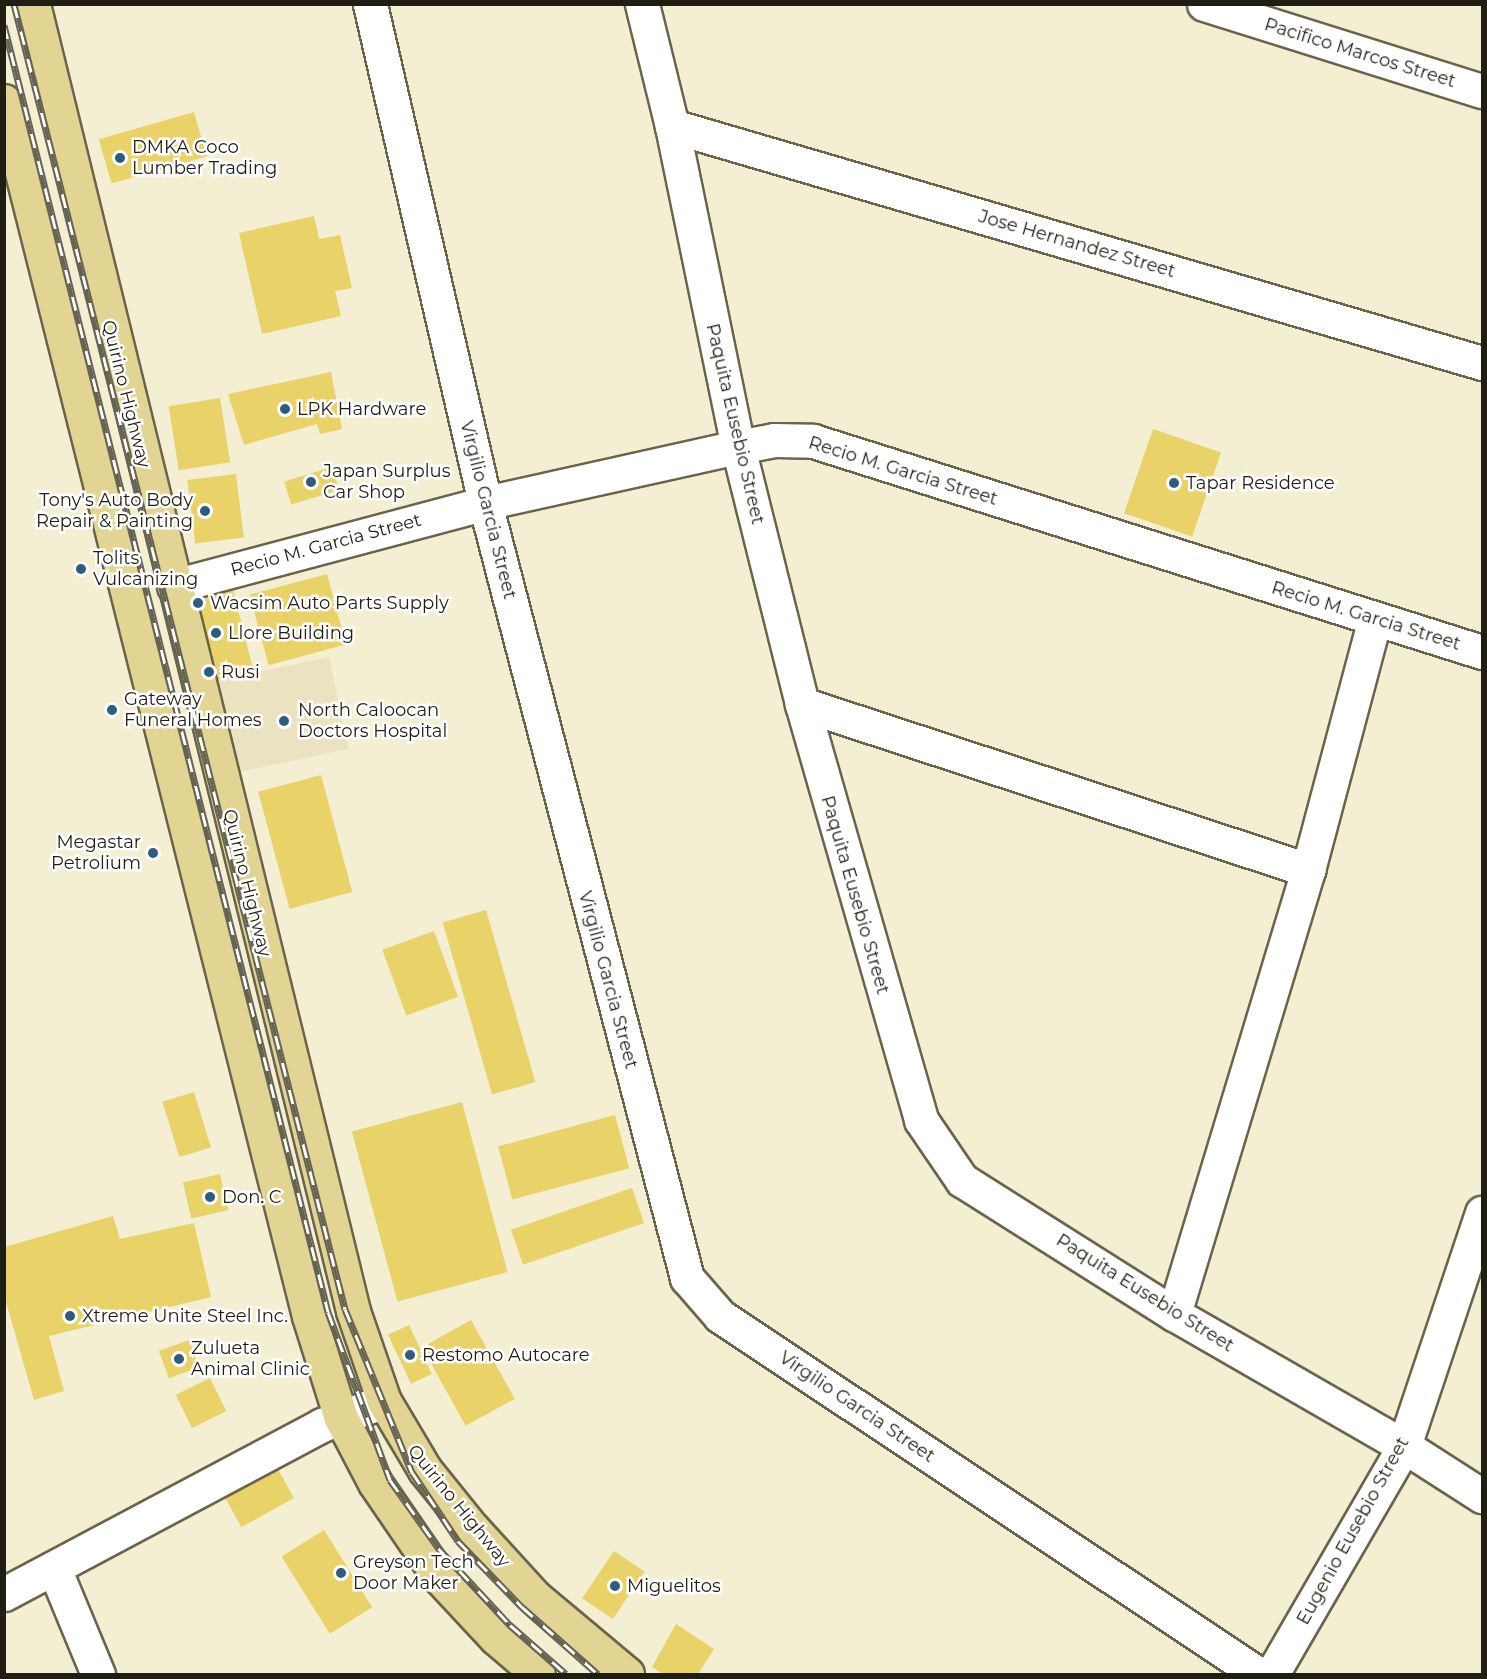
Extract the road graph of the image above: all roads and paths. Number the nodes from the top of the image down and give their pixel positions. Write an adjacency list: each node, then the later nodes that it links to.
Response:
1 (33, 4): 11 (main road, Quirino Highway)
2 (370, 4): 10 (street, Virgilio Garcia Street)
3 (642, 4): 7 (street, Paquita Eusebio Street)
4 (1204, 4): 5 (street, Pacifico Marcos Street)
5 (1482, 92)
6 (4, 101): 19 (main road)
7 (672, 126): 8 (street, Jose Hernandez Street); 9 (street, Paquita Eusebio Street)
8 (1482, 363)
9 (738, 447): 10 (street, Recio M. Garcia Street); 12 (street, Recio M. Garcia Street); 14 (street, Paquita Eusebio Street)
10 (484, 503): 11 (street, Recio M. Garcia Street); 27 (street, Virgilio Garcia Street)
11 (174, 586): 18 (main road, Quirino Highway)
12 (1375, 619): 13 (street, Recio M. Garcia Street); 15 (street)
13 (1482, 652)
14 (802, 705): 15 (street); 17 (street, Paquita Eusebio Street)
15 (1308, 870): 17 (street)
16 (1482, 1213): 20 (street, Eugenio Eusebio Street)
17 (1174, 1314): 20 (street, Paquita Eusebio Street)
18 (384, 1401): 19 (street); 26 (main road, Quirino Highway)
19 (341, 1418): 22 (street); 25 (main road)
20 (1404, 1446): 21 (street, Paquita Eusebio Street); 28 (street, Eugenio Eusebio Street)
21 (1482, 1496)
22 (54, 1568): 23 (street); 24 (street)
23 (4, 1594)
24 (98, 1674)
25 (538, 1674)
26 (627, 1674)
27 (1258, 1674)
28 (1272, 1674)

